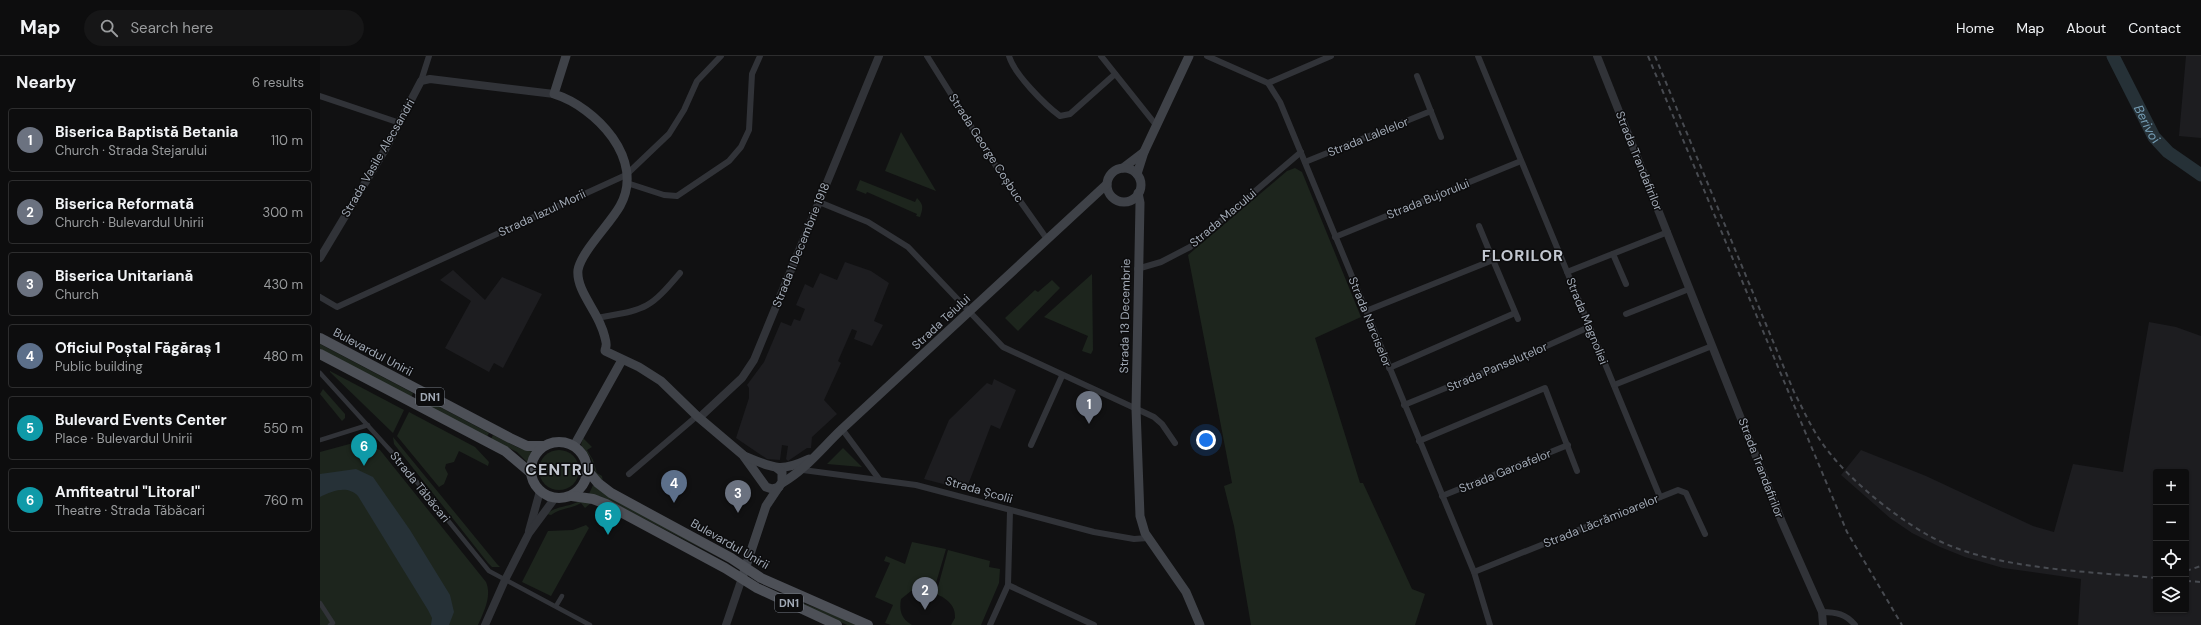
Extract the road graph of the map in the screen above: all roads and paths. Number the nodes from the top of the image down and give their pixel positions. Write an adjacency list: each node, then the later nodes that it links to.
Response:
1 (429, 56): 16 (street, Strada Vasile Alecsandri)
2 (566, 56): 18 (main road)
3 (721, 56): 30 (street, Strada Iazul Morii)
4 (760, 56): 30 (street)
5 (879, 56): 35 (street, Strada 1 Decembrie 1918)
6 (927, 56): 41 (street, Strada George Coșbuc)
7 (1009, 56): 14 (street)
8 (1101, 56): 14 (street)
9 (1189, 56): 22 (main road)
10 (1207, 56): 17 (street)
11 (1330, 56): 17 (street)
12 (1478, 56): 26 (street, Strada Magnoliei)
13 (1597, 56): 39 (street, Strada Trandafirilor)
14 (1115, 74): 22 (street)
15 (1417, 76): 20 (street)
16 (421, 81): 18 (street); 21 (street, Strada Vasile Alecsandri)
17 (1268, 83): 25 (street, Strada Narciselor)
18 (554, 94): 30 (main road)
19 (320, 96): 21 (street)
20 (1431, 111): 23 (street); 27 (street, Strada Lalelelor)
21 (400, 123): 43 (street, Strada Vasile Alecsandri)
22 (1156, 125): 24 (main road)
23 (1441, 137)
24 (1144, 152): 28 (main road); 29 (main road)
25 (1301, 152): 27 (street, Strada Narciselor); 45 (street, Strada Macului)
26 (1521, 161): 40 (street, Strada Bujorului); 46 (street, Strada Magnoliei)
27 (1306, 162): 40 (street, Strada Narciselor)
28 (1123, 168): 29 (main road); 31 (main road)
29 (1137, 174): 32 (main road)
30 (627, 179): 50 (street, Strada Iazul Morii); 55 (main road)
31 (1107, 184): 33 (main road); 36 (main road, Strada Teiului)
32 (1138, 193): 34 (main road); 37 (main road, Strada 13 Decembrie)
33 (1112, 196): 34 (main road); 36 (main road, Strada Teiului)
34 (1129, 200): 37 (main road, Strada 13 Decembrie)
35 (819, 202): 52 (street); 68 (street, Strada 1 Decembrie 1918)
36 (1087, 202): 41 (main road, Strada Teiului)
37 (1139, 224): 45 (main road, Strada 13 Decembrie)
38 (1479, 226): 44 (street)
39 (1668, 232): 42 (street); 49 (street, Strada Trandafirilor)
40 (1335, 237): 51 (street, Strada Narciselor)
41 (1047, 239): 52 (main road, Strada Teiului)
42 (1613, 254): 46 (street); 48 (street)
43 (320, 258)
44 (1493, 260): 51 (street); 53 (street)
45 (1137, 269): 67 (main road, Strada 13 Decembrie)
46 (1567, 272): 57 (street, Strada Magnoliei)
47 (680, 273): 55 (street)
48 (1626, 284)
49 (1689, 289): 54 (street); 59 (street, Strada Trandafirilor)
50 (320, 297)
51 (1366, 311): 62 (street, Strada Narciselor)
52 (969, 312): 64 (street); 70 (main road, Strada Teiului)
53 (1515, 313): 56 (street); 62 (street)
54 (1626, 314)
55 (597, 318): 61 (main road)
56 (1518, 319)
57 (1589, 327): 65 (street, Strada Magnoliei); 66 (street, Strada Panseluțelor)
58 (320, 338): 76 (main road, Bulevardul Unirii / DN1)
59 (1712, 346): 65 (street); 107 (street, Strada Trandafirilor)
60 (320, 354): 84 (main road, DN1)
61 (625, 361): 68 (main road); 77 (main road)
62 (1389, 368): 66 (street, Strada Narciselor)
63 (320, 373): 69 (street, Strada Tăbăcari)
64 (1062, 376): 67 (street); 74 (street)
65 (1614, 385): 92 (street, Strada Magnoliei)
66 (1404, 405): 72 (street, Strada Narciselor)
67 (1136, 409): 73 (street); 98 (main road, Strada 13 Decembrie)
68 (698, 417): 78 (main road); 85 (street)
69 (368, 425): 71 (street); 102 (street, Strada Tăbăcari)
70 (842, 429): 79 (main road, Strada Teiului); 86 (street)
71 (320, 440)
72 (1419, 441): 75 (street); 91 (street, Strada Narciselor)
73 (1175, 443)
74 (1031, 445)
75 (1568, 445): 83 (street); 91 (street, Strada Garoafelor)
76 (543, 446): 77 (main road, Bulevardul Unirii / DN1); 84 (main road)
77 (574, 446): 82 (main road, Bulevardul Unirii / DN1)
78 (743, 455): 80 (main road); 87 (main road)
79 (811, 459): 80 (main road); 81 (main road)
80 (774, 467): 87 (main road); 88 (main road)
81 (802, 470): 86 (street, Strada Școlii); 88 (main road)
82 (588, 471): 90 (main road); 99 (main road, Bulevardul Unirii / DN1)
83 (1577, 471)
84 (531, 473): 89 (main road, DN1)
85 (629, 474)
86 (879, 479): 95 (street, Strada Școlii)
87 (762, 482): 88 (main road); 94 (main road)
88 (780, 485): 94 (main road)
89 (540, 491): 93 (main road); 96 (street)
90 (572, 496): 93 (main road, Bulevardul Unirii / DN1); 101 (main road, Bulevardul Unirii / DN1)
91 (1442, 496): 100 (street, Strada Narciselor)
92 (1660, 497): 97 (street, Strada Lăcrămioarelor); 100 (street, Strada Lăcrămioarelor)
93 (555, 498): 96 (street)
94 (766, 506): 99 (main road)
95 (1010, 511): 98 (street, Strada Școlii); 103 (street)
96 (529, 533): 102 (street)
97 (1705, 534)
98 (1148, 538): 116 (main road, Strada 13 Decembrie)
99 (745, 567): 101 (main road); 113 (main road, Bulevardul Unirii / DN1)
100 (1474, 572): 117 (street, Strada Narciselor)
101 (742, 578): 111 (street); 112 (main road, Bulevardul Unirii / DN1)
102 (505, 580): 106 (street, Strada Tăbăcari); 109 (street)
103 (1008, 585): 114 (street); 115 (street)
104 (562, 596): 106 (street)
105 (320, 604): 108 (street)
106 (556, 606): 110 (street, Strada Tăbăcari)
107 (1822, 612): 118 (street, Strada Trandafirilor); 119 (street)
108 (330, 625)
109 (485, 625)
110 (590, 625)
111 (726, 625)
112 (837, 625)
113 (868, 625)
114 (990, 625)
115 (1094, 625)
116 (1200, 625)
117 (1490, 625)
118 (1823, 625)
119 (1855, 625)

